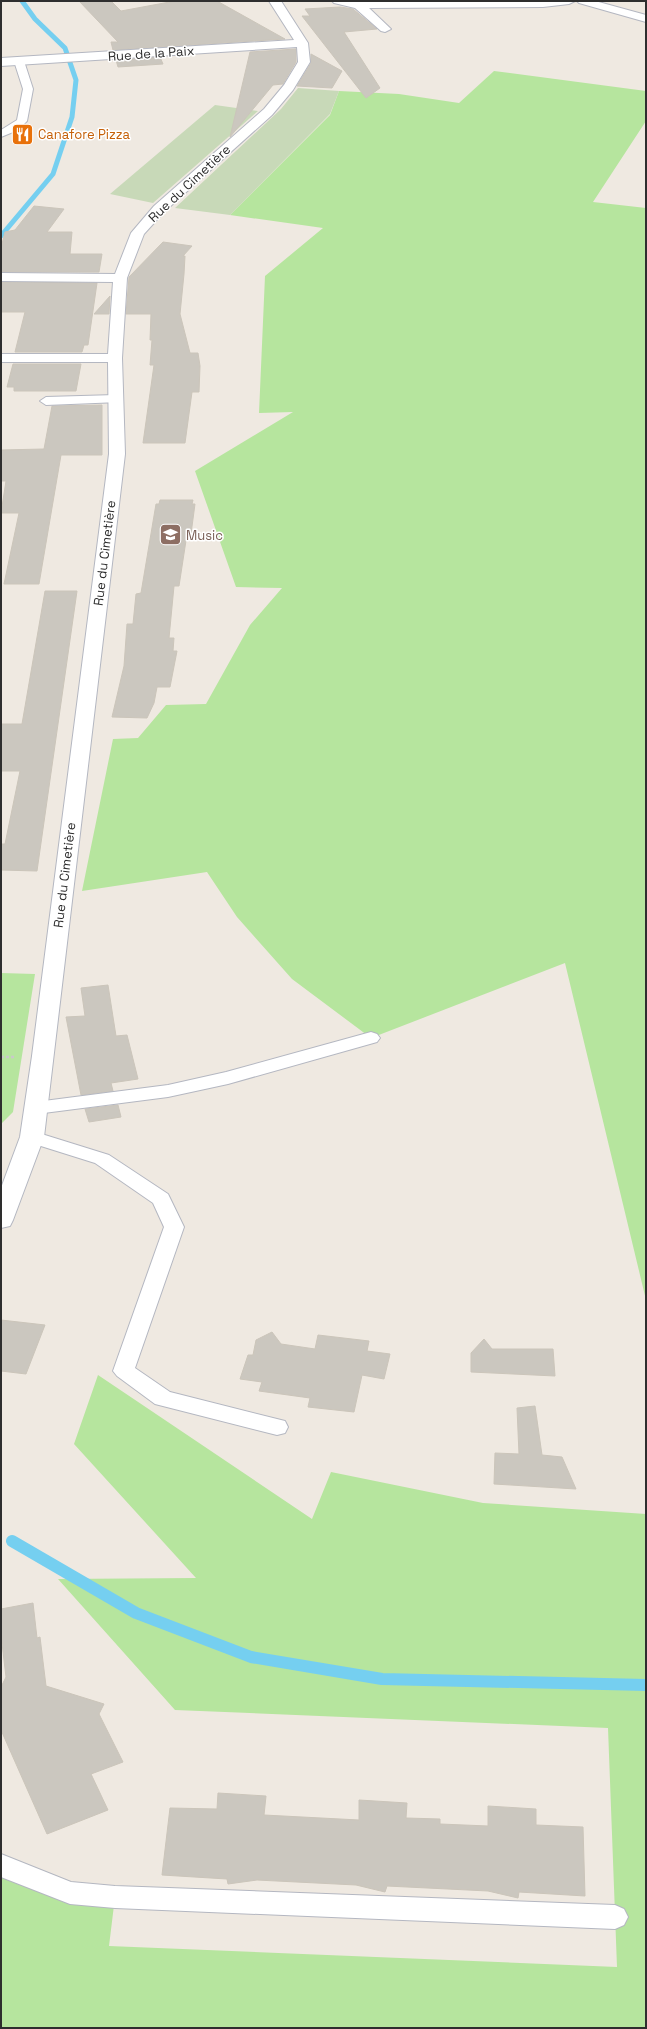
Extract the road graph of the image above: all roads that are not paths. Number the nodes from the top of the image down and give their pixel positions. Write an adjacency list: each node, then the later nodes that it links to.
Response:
1 (275, 1): 8 (street, Rue du Cimetière)
2 (338, 1): 5 (street)
3 (569, 1): 5 (street)
4 (583, 1): 6 (street)
5 (358, 5): 7 (street)
6 (646, 19)
7 (385, 29)
8 (302, 43): 9 (street, Rue de la Paix); 13 (street, Rue du Cimetière)
9 (19, 61): 10 (street, Rue de la Paix); 11 (lane)
10 (1, 62)
11 (1, 134)
12 (1, 277): 13 (street)
13 (120, 278): 15 (street, Rue du Cimetière)
14 (1, 358): 15 (street)
15 (115, 358): 16 (street, Rue du Cimetière)
16 (116, 399): 17 (lane); 19 (street, Rue du Cimetière)
17 (46, 401)
18 (371, 1038): 19 (lane)
19 (36, 1108): 20 (street, Rue du Cimetière)
20 (32, 1137): 21 (street, Rue du Cimetière); 23 (lane)
21 (8, 1178): 22 (street, Rue du Cimetière)
22 (1, 1220)
23 (276, 1427)
24 (1, 1865): 25 (lane)
25 (614, 1917)

